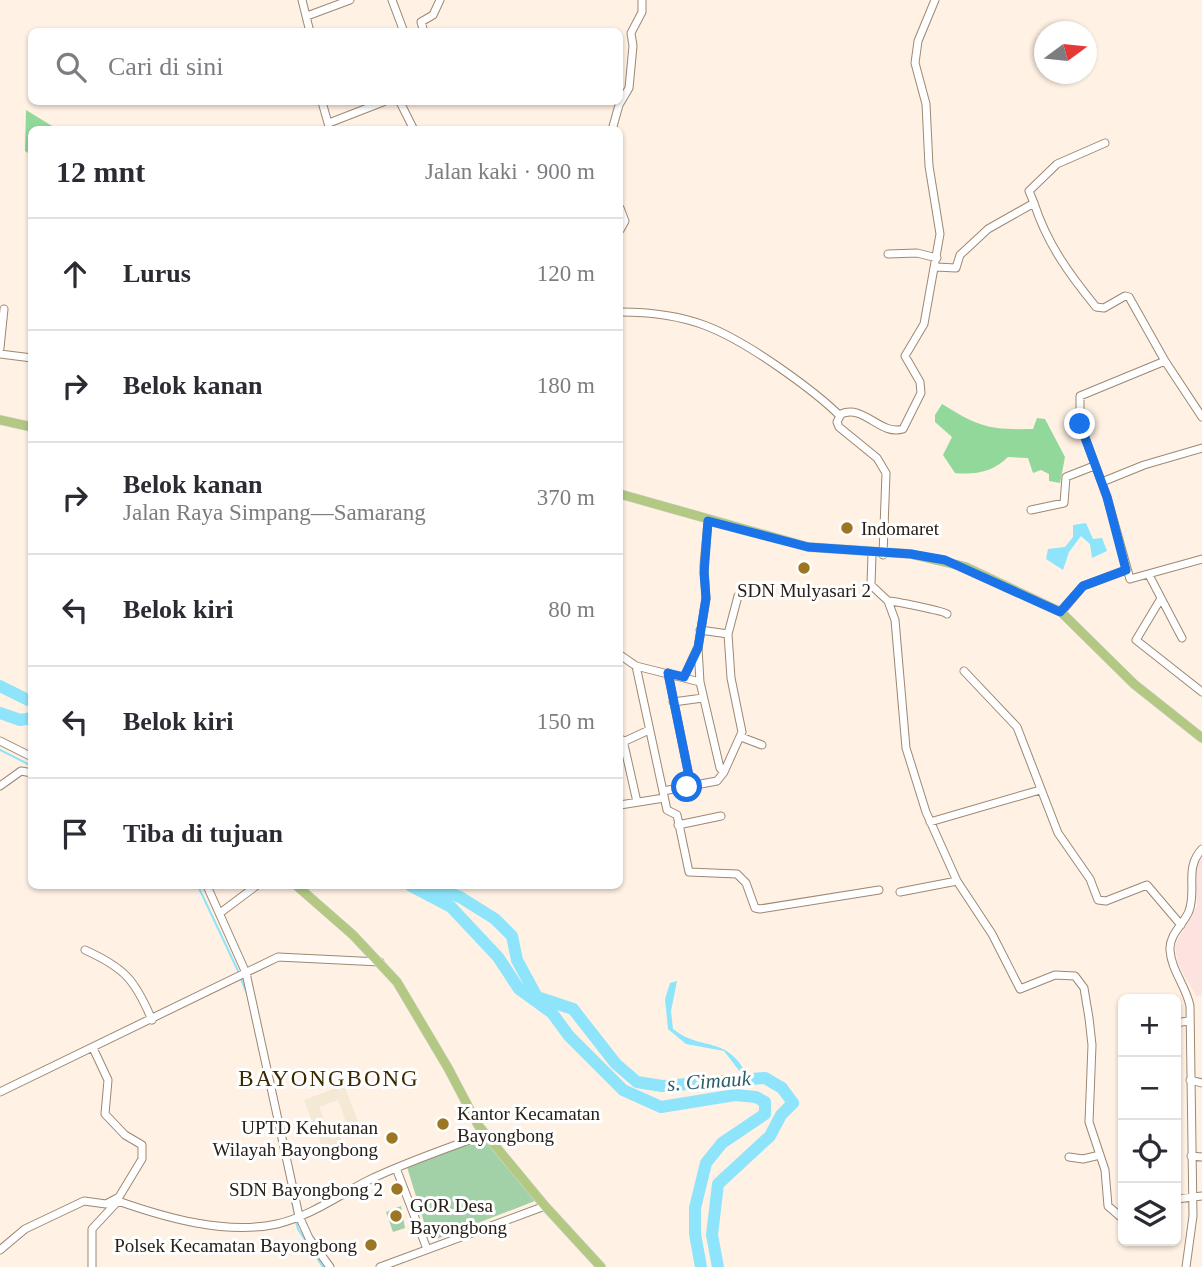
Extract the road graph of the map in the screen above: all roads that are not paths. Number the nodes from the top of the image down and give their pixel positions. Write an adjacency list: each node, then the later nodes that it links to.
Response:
1 (302, 0): 7 (street)
2 (350, 0): 7 (street)
3 (392, 0): 9 (street)
4 (440, 0): 10 (street)
5 (642, 0): 11 (street)
6 (935, 0): 22 (street)
7 (307, 16): 8 (street)
8 (309, 28)
9 (402, 28)
10 (423, 28)
11 (623, 97)
12 (323, 105): 16 (street)
13 (376, 105): 16 (street)
14 (402, 105): 17 (street)
15 (618, 105): 18 (street)
16 (329, 126)
17 (412, 126)
18 (613, 126)
19 (1105, 143): 20 (street)
20 (1034, 204): 23 (street); 29 (street)
21 (888, 254): 22 (street)
22 (937, 258): 23 (street)
23 (936, 267): 30 (street)
24 (4, 309): 26 (street)
25 (623, 312): 30 (street)
26 (0, 348)
27 (0, 354): 28 (street)
28 (28, 358)
29 (1165, 361): 31 (street); 35 (street)
30 (839, 415): 41 (street)
31 (1202, 417)
32 (0, 420): 33 (main road)
33 (28, 426)
34 (1202, 448): 36 (street)
35 (1094, 466): 36 (street); 38 (street)
36 (1102, 482): 43 (street)
37 (623, 495): 39 (main road)
38 (1031, 510)
39 (708, 521): 40 (main road); 50 (street)
40 (872, 554): 41 (main road); 47 (street)
41 (883, 555): 48 (main road)
42 (1202, 559): 44 (street)
43 (1126, 570): 44 (street); 48 (street)
44 (1149, 575): 46 (street)
45 (738, 596): 51 (street)
46 (1160, 600): 52 (street); 60 (street)
47 (888, 601): 49 (street); 82 (street)
48 (1060, 612): 64 (main road)
49 (947, 614)
50 (701, 629): 51 (street); 53 (street)
51 (727, 634): 65 (street)
52 (1182, 638)
53 (698, 648): 58 (street); 59 (street)
54 (623, 656): 55 (street)
55 (636, 666): 57 (street); 63 (street)
56 (964, 671): 77 (street)
57 (668, 673): 58 (street); 62 (street)
58 (684, 677): 59 (street)
59 (700, 682): 61 (street)
60 (1202, 692)
61 (703, 698): 62 (street); 74 (street)
62 (674, 702): 76 (street)
63 (649, 730): 67 (street); 78 (street)
64 (1200, 733)
65 (741, 737): 68 (street); 74 (street)
66 (0, 741): 70 (street)
67 (623, 742)
68 (762, 745)
69 (623, 750): 79 (street)
70 (28, 757)
71 (28, 762): 72 (street)
72 (22, 769): 73 (street); 75 (street)
73 (28, 771)
74 (724, 772): 76 (street)
75 (0, 786)
76 (691, 786): 78 (street)
77 (1040, 790): 82 (street); 92 (street)
78 (664, 794): 79 (street); 83 (street)
79 (637, 802): 80 (street)
80 (623, 804)
81 (721, 816): 83 (street)
82 (930, 822): 85 (street)
83 (678, 825): 89 (street)
84 (1202, 849): 92 (street)
85 (957, 881): 90 (street); 104 (street)
86 (208, 889): 91 (street)
87 (253, 889): 91 (street)
88 (300, 889): 94 (main road)
89 (879, 890)
90 (900, 892)
91 (220, 913): 95 (street)
92 (1181, 925): 97 (street)
93 (85, 950): 96 (street)
94 (380, 962): 95 (street); 103 (main road)
95 (245, 974): 96 (street); 115 (street)
96 (152, 1020): 99 (street)
97 (1188, 1021): 98 (street); 100 (street)
98 (1181, 1022)
99 (93, 1048): 102 (street); 112 (street)
100 (1189, 1080): 101 (street); 105 (street)
101 (1202, 1083)
102 (0, 1092)
103 (485, 1134): 108 (street); 113 (main road)
104 (1100, 1155): 106 (street); 114 (street)
105 (1191, 1156): 107 (street); 109 (street)
106 (1069, 1157)
107 (1202, 1157)
108 (396, 1168): 115 (street); 116 (street)
109 (1193, 1196): 110 (street); 111 (street); 122 (street)
110 (1202, 1196)
111 (1181, 1198)
112 (119, 1199): 115 (street); 117 (street); 118 (street)
113 (545, 1206): 116 (street); 121 (main road)
114 (1118, 1215)
115 (295, 1218): 119 (street)
116 (427, 1249): 120 (street)
117 (0, 1250)
118 (92, 1267)
119 (330, 1267)
120 (380, 1267)
121 (601, 1267)
122 (1186, 1267)

